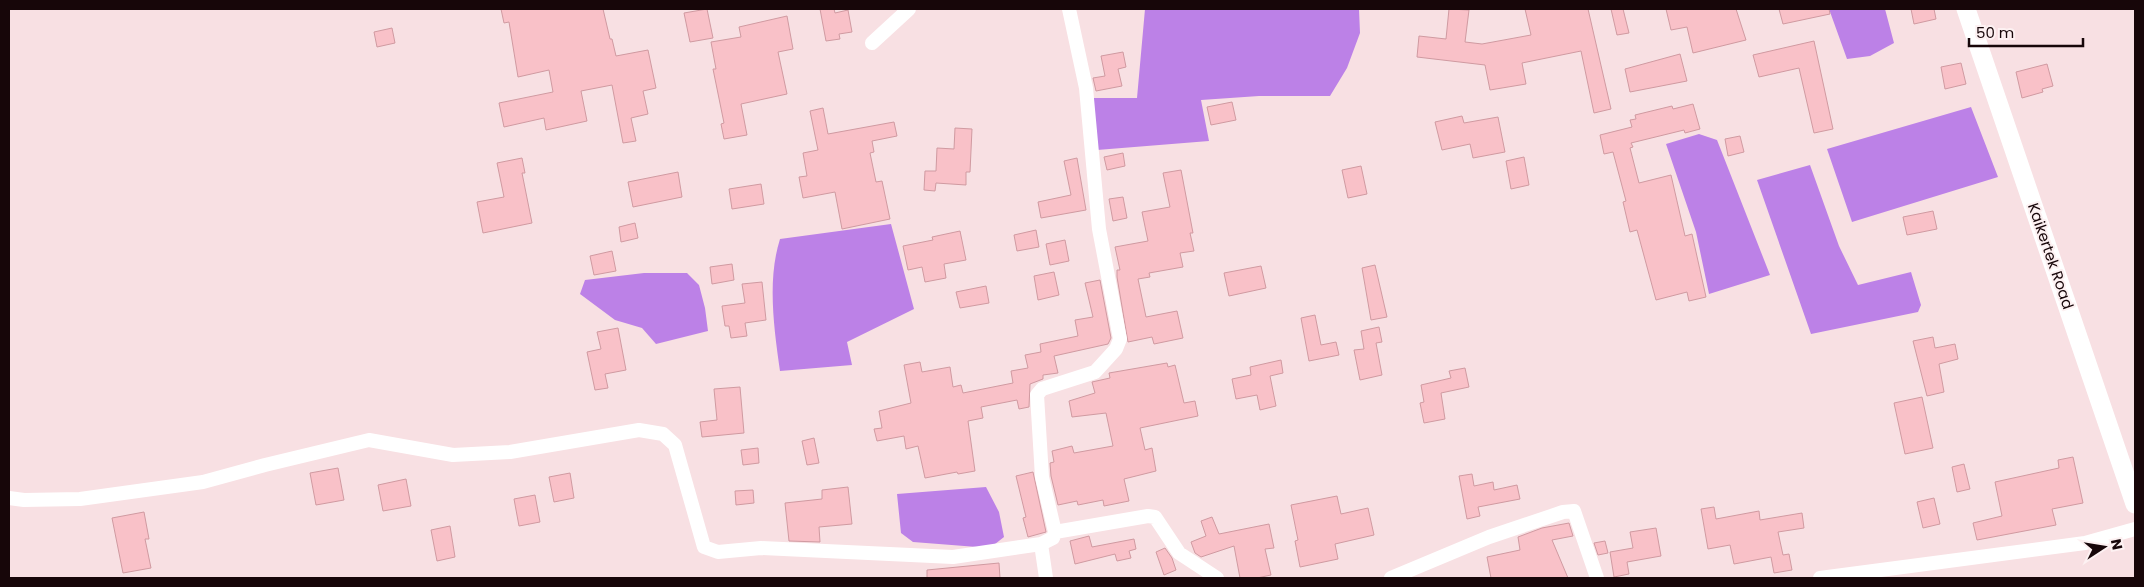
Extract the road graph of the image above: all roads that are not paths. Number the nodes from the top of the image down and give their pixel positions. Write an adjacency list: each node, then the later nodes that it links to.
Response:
1 (909, 9): 4 (street)
2 (1069, 9): 8 (street)
3 (1966, 9): 6 (main road, Kaikertek Road)
4 (872, 43)
5 (9, 498): 9 (street)
6 (2135, 504)
7 (2135, 529): 14 (street)
8 (1055, 532): 9 (street); 11 (street)
9 (1041, 544): 10 (street)
10 (1046, 578)
11 (1217, 578)
12 (1391, 578): 13 (street)
13 (1597, 578)
14 (1820, 578)

